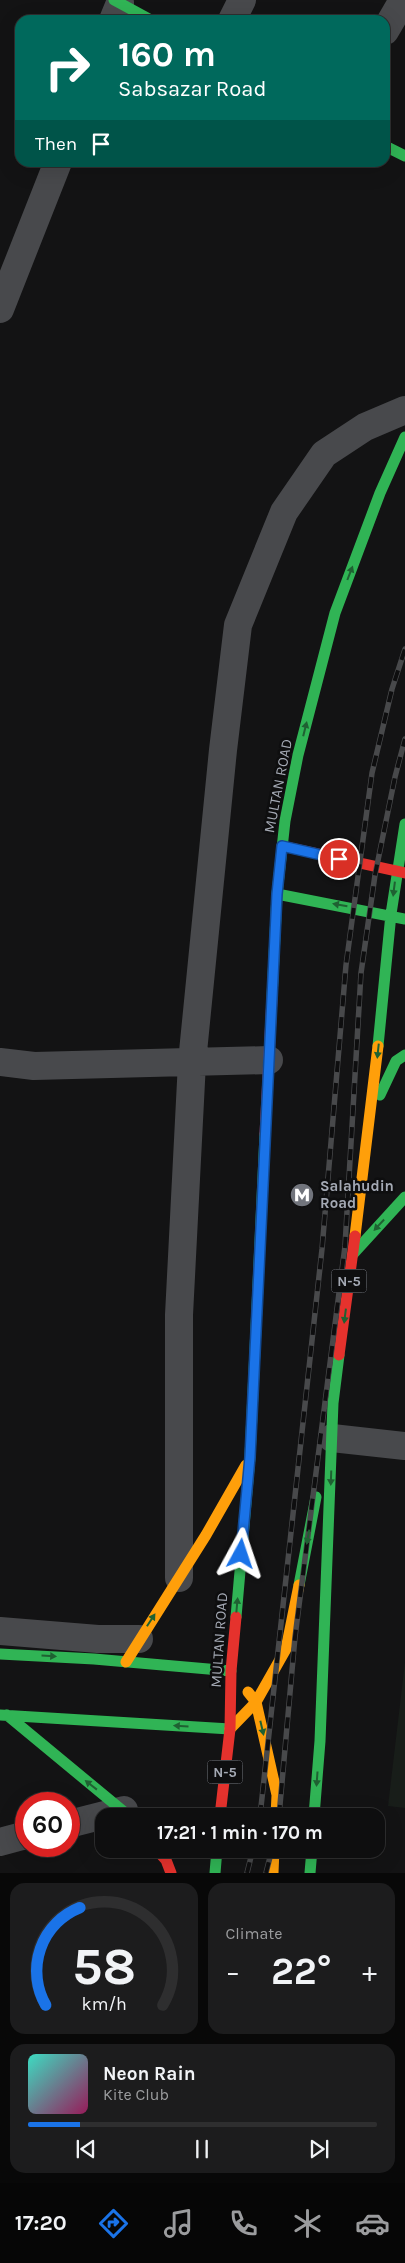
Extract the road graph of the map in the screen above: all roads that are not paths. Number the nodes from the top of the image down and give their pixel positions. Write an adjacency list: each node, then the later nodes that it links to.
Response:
1 (242, 0): 5 (street)
2 (403, 0): 6 (street)
3 (116, 8): 4 (main road)
4 (136, 15)
5 (234, 15)
6 (390, 22)
7 (390, 148): 8 (main road)
8 (405, 156)
9 (56, 167): 10 (street)
10 (0, 310)
11 (405, 410): 22 (street)
12 (405, 437): 14 (main road, MULTAN ROAD / N-5, one-way to 12)
13 (405, 824): 15 (main road, N-5)
14 (282, 846): 15 (main road); 16 (main road, MULTAN ROAD / N-5)
15 (401, 872): 17 (main road, N-5, one-way to 17)
16 (277, 894): 17 (main road, one-way to 16); 20 (main road, MULTAN ROAD / N-5)
17 (391, 914): 18 (main road); 23 (main road, N-5, one-way to 23)
18 (405, 919)
19 (405, 1055): 23 (main road)
20 (269, 1060): 22 (street); 29 (main road, MULTAN ROAD / N-5)
21 (0, 1062): 22 (street)
22 (192, 1062): 30 (street)
23 (372, 1112): 25 (main road, N-5)
24 (405, 1198): 25 (main road, one-way to 25)
25 (353, 1254): 26 (main road, N-5, one-way to 26)
26 (333, 1403): 27 (main road, N-5); 35 (main road, one-way to 35)
27 (332, 1438): 28 (street); 41 (main road, N-5, one-way to 41)
28 (405, 1446)
29 (250, 1457): 30 (main road); 34 (main road, MULTAN ROAD / N-5, one-way to 29)
30 (179, 1578): 32 (main road, one-way to 30)
31 (0, 1631): 32 (street)
32 (132, 1651): 33 (main road, one-way to 32); 34 (main road)
33 (0, 1654)
34 (231, 1671): 35 (main road); 37 (main road, MULTAN ROAD / N-5)
35 (256, 1702): 37 (main road); 40 (main road, one-way to 40)
36 (3, 1715): 37 (main road, one-way to 36); 38 (main road, one-way to 36)
37 (230, 1728): 39 (main road, MULTAN ROAD / N-5)
38 (120, 1808)
39 (221, 1808)
40 (276, 1808)
41 (315, 1808)
42 (95, 1819): 43 (street)
43 (80, 1822)
44 (15, 1838): 45 (street)
45 (0, 1842)
46 (164, 1858): 50 (main road)
47 (216, 1858): 51 (main road)
48 (274, 1858): 52 (main road)
49 (311, 1858): 53 (main road)
50 (171, 1873)
51 (215, 1873)
52 (273, 1873)
53 (310, 1873)

